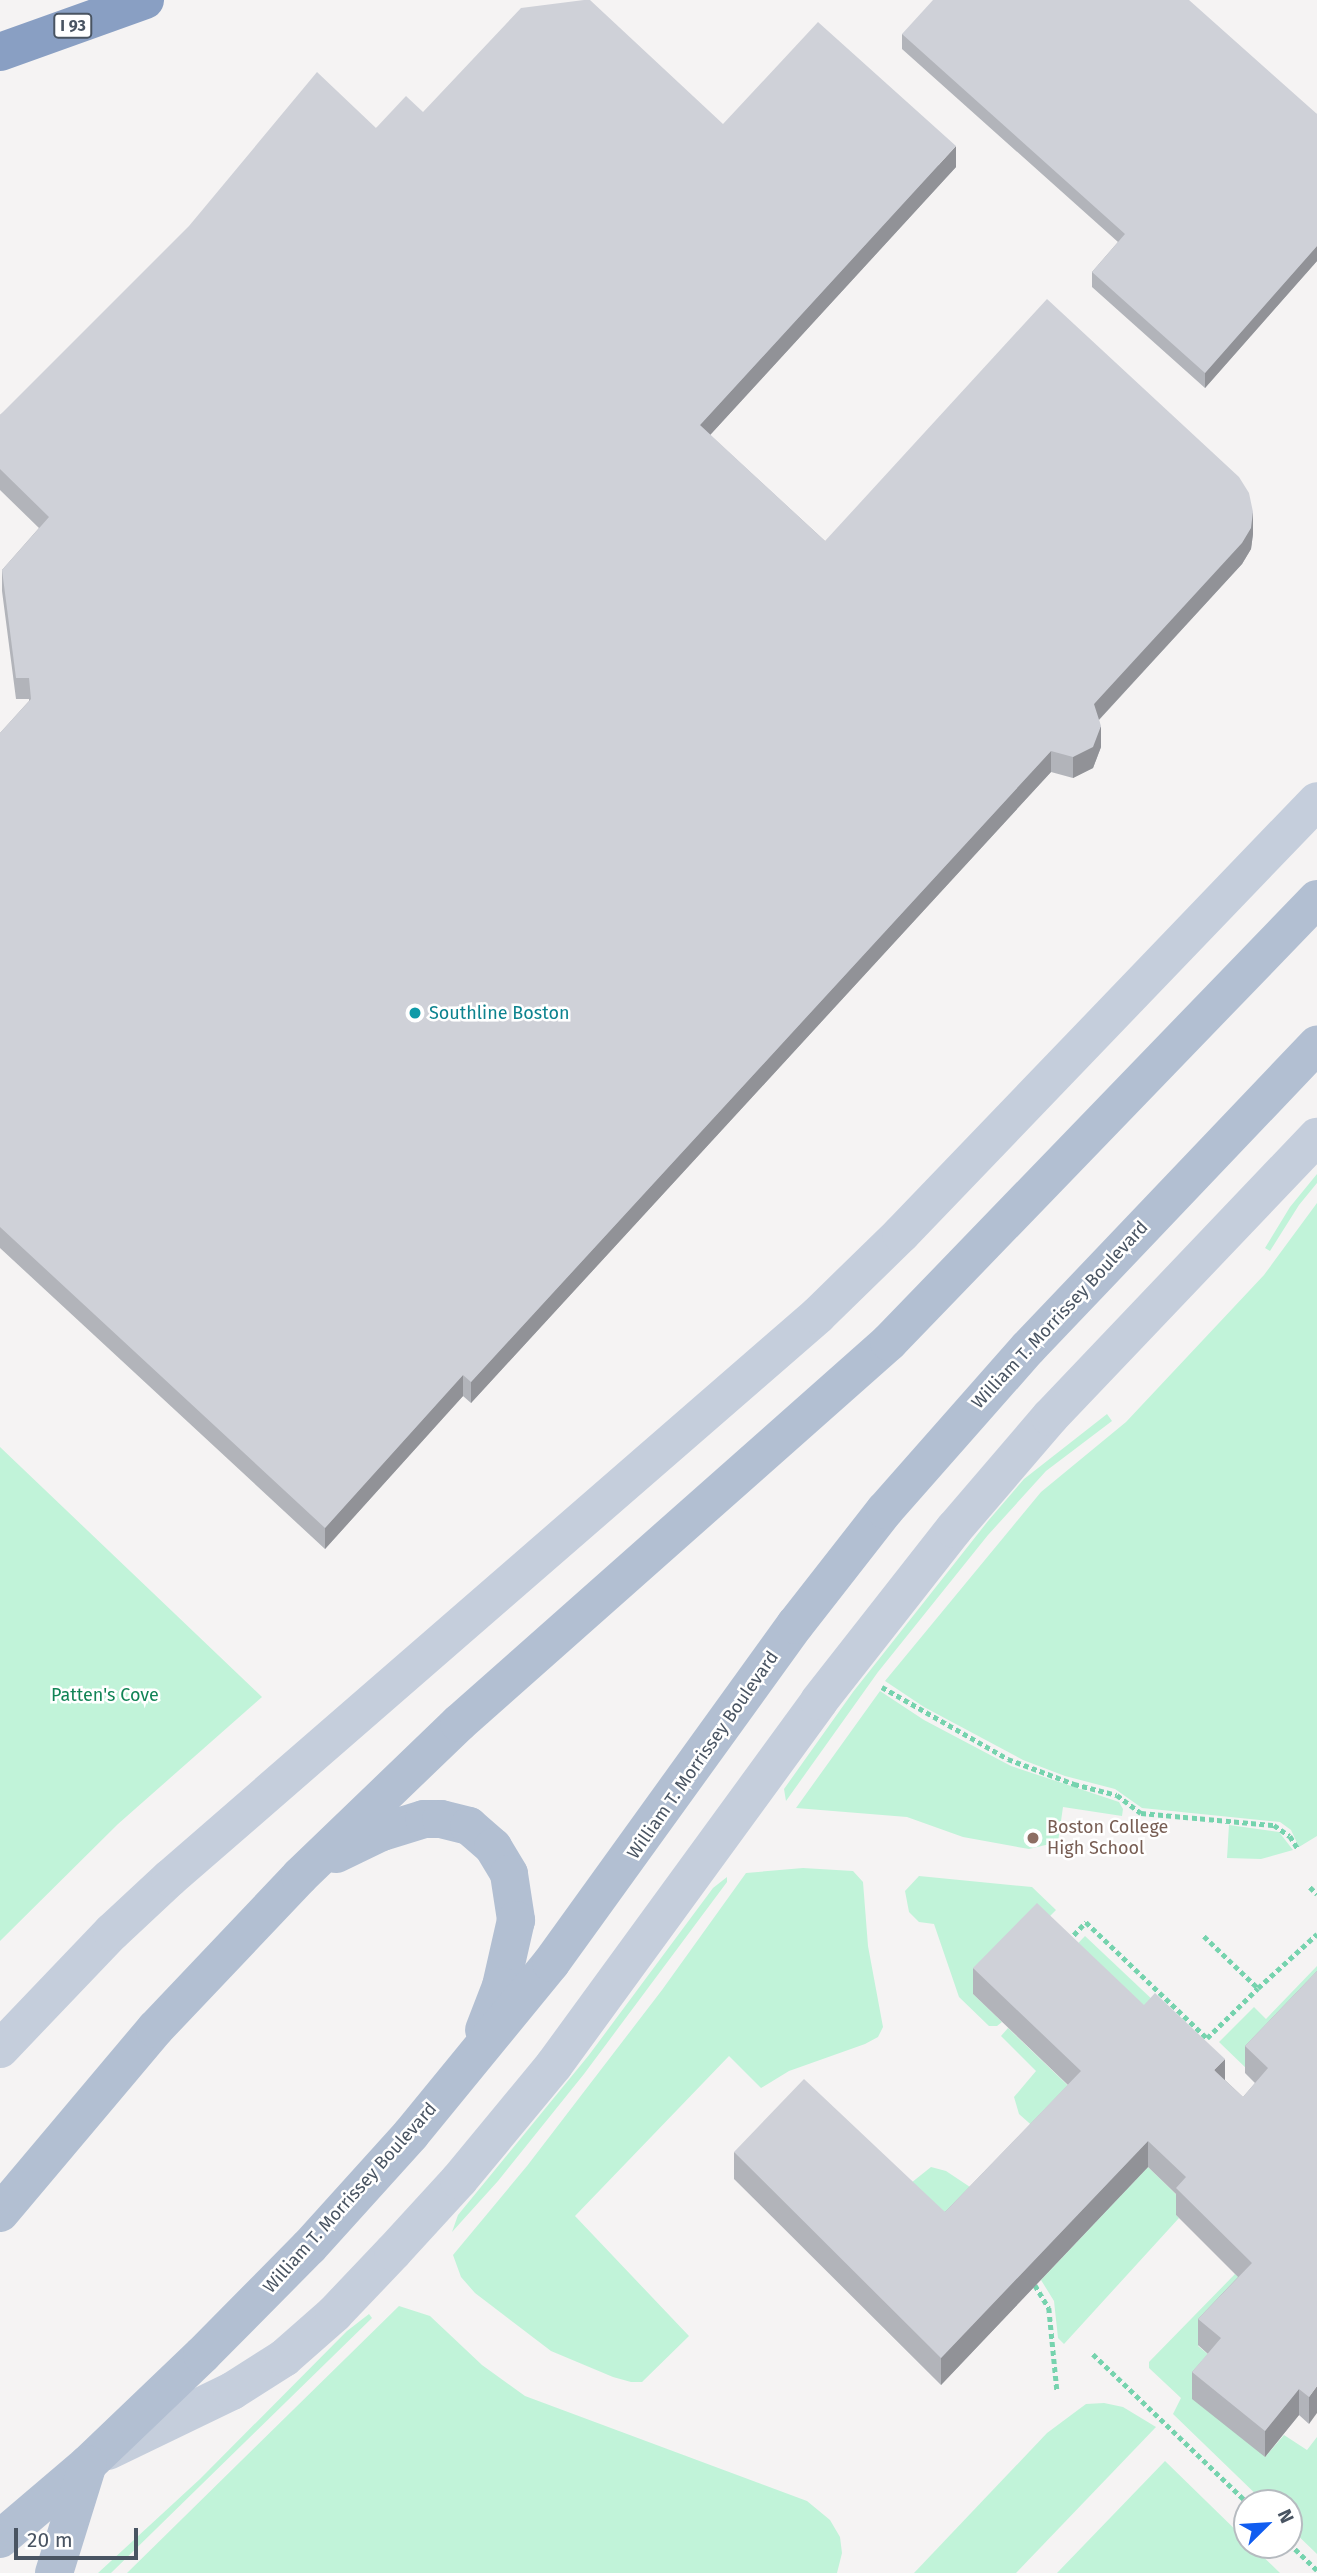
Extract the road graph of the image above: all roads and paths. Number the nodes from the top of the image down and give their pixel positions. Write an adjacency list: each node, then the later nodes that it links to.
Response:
1 (145, 0): 2 (highway, I 93)
2 (0, 52)
3 (1317, 801): 18 (street)
4 (1317, 899): 9 (main road)
5 (1317, 1045): 19 (main road, William T. Morrissey Boulevard)
6 (1317, 1137): 24 (street, William T. Morrissey Boulevard)
7 (876, 1683): 8 (path)
8 (1297, 1849)
9 (300, 1876): 19 (main road); 20 (main road)
10 (1310, 1887): 11 (path)
11 (1317, 1895)
12 (1317, 1934): 15 (path)
13 (1204, 1936): 15 (path)
14 (1066, 1943): 16 (path)
15 (1258, 1988): 16 (path)
16 (1207, 2038): 17 (path)
17 (1199, 2046)
18 (0, 2049)
19 (458, 2079): 24 (main road, William T. Morrissey Boulevard)
20 (0, 2213)
21 (1035, 2286): 23 (path)
22 (1093, 2354): 25 (path)
23 (1057, 2390)
24 (88, 2464): 26 (main road, William T. Morrissey Boulevard); 29 (main road)
25 (1233, 2489)
26 (0, 2539)
27 (1303, 2556): 28 (path)
28 (1317, 2570)
29 (54, 2573)

